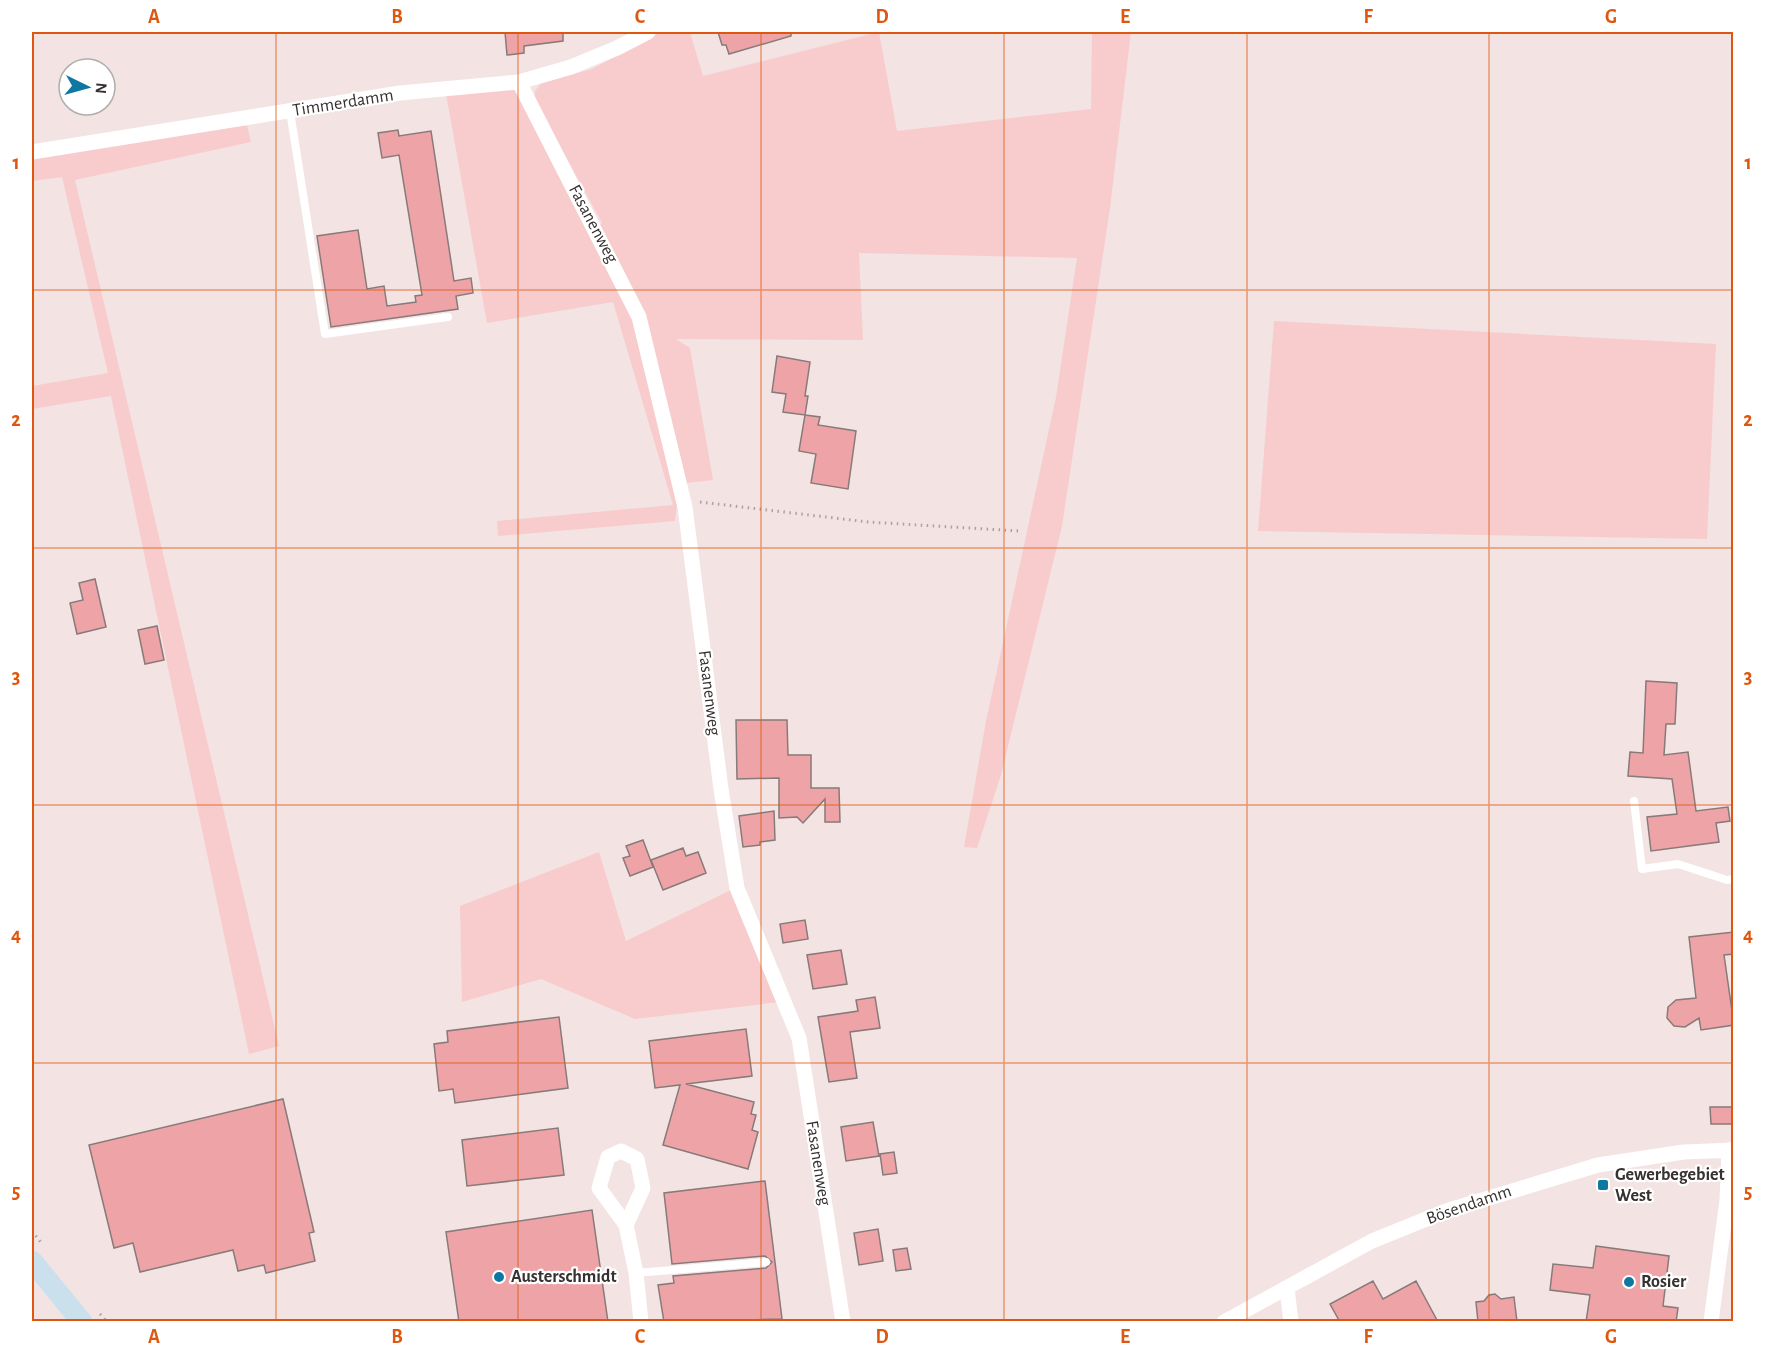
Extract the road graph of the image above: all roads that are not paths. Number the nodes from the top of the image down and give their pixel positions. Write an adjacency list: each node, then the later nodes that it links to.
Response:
1 (648, 32): 2 (street, Timmerdamm)
2 (519, 82): 3 (street, Timmerdamm); 16 (street, Fasanenweg)
3 (291, 111): 4 (street, Timmerdamm); 5 (lane)
4 (32, 152)
5 (448, 317)
6 (1634, 801): 7 (lane)
7 (1734, 879)
8 (1731, 1150): 13 (street, Bösendamm); 19 (street)
9 (626, 1225): 12 (street)
10 (32, 1261): 14 (main road)
11 (766, 1262): 12 (lane)
12 (636, 1273): 15 (street)
13 (1287, 1288): 17 (street, Bösendamm); 18 (street)
14 (82, 1322)
15 (641, 1322)
16 (843, 1322)
17 (1224, 1322)
18 (1291, 1322)
19 (1711, 1322)

